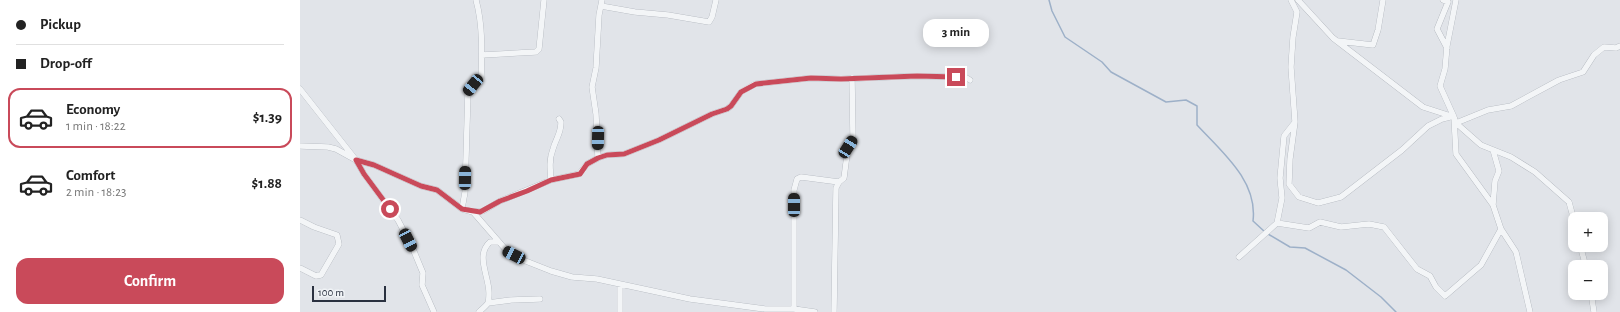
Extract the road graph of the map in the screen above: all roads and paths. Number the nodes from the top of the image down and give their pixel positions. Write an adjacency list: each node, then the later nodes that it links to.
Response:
1 (476, 0): 14 (street)
2 (544, 0): 14 (street)
3 (602, 0): 10 (street)
4 (716, 0): 10 (street)
5 (1291, 0): 20 (street)
6 (1298, 0): 11 (street)
7 (1383, 0): 11 (street)
8 (1456, 0): 13 (street)
9 (1446, 1): 13 (street)
10 (601, 6): 23 (street)
11 (1337, 41): 19 (street)
12 (1620, 46): 19 (street)
13 (1447, 49): 19 (street)
14 (482, 55): 28 (street)
15 (852, 78): 16 (street); 23 (street); 26 (street)
16 (970, 80)
17 (300, 89): 24 (street)
18 (559, 119): 25 (street)
19 (1455, 120): 20 (street); 22 (street); 27 (street)
20 (1296, 122): 32 (street)
21 (300, 146): 24 (street)
22 (1493, 150): 27 (street); 30 (street)
23 (598, 158): 25 (street)
24 (356, 160): 28 (street); 42 (street)
25 (551, 180): 29 (street)
26 (839, 182): 41 (street); 46 (street)
27 (1493, 205): 33 (street)
28 (462, 209): 29 (street)
29 (473, 212): 34 (street)
30 (1572, 212)
31 (300, 220): 36 (street)
32 (1277, 223): 33 (street); 35 (street)
33 (1501, 229): 47 (street)
34 (498, 242): 37 (street); 40 (street)
35 (1239, 257)
36 (300, 268)
37 (620, 284): 41 (street); 44 (street)
38 (540, 299): 40 (street)
39 (1592, 300): 48 (street)
40 (488, 303): 43 (street)
41 (794, 309): 45 (street)
42 (434, 312)
43 (479, 312)
44 (620, 312)
45 (815, 312)
46 (834, 312)
47 (1530, 312)
48 (1594, 312)

